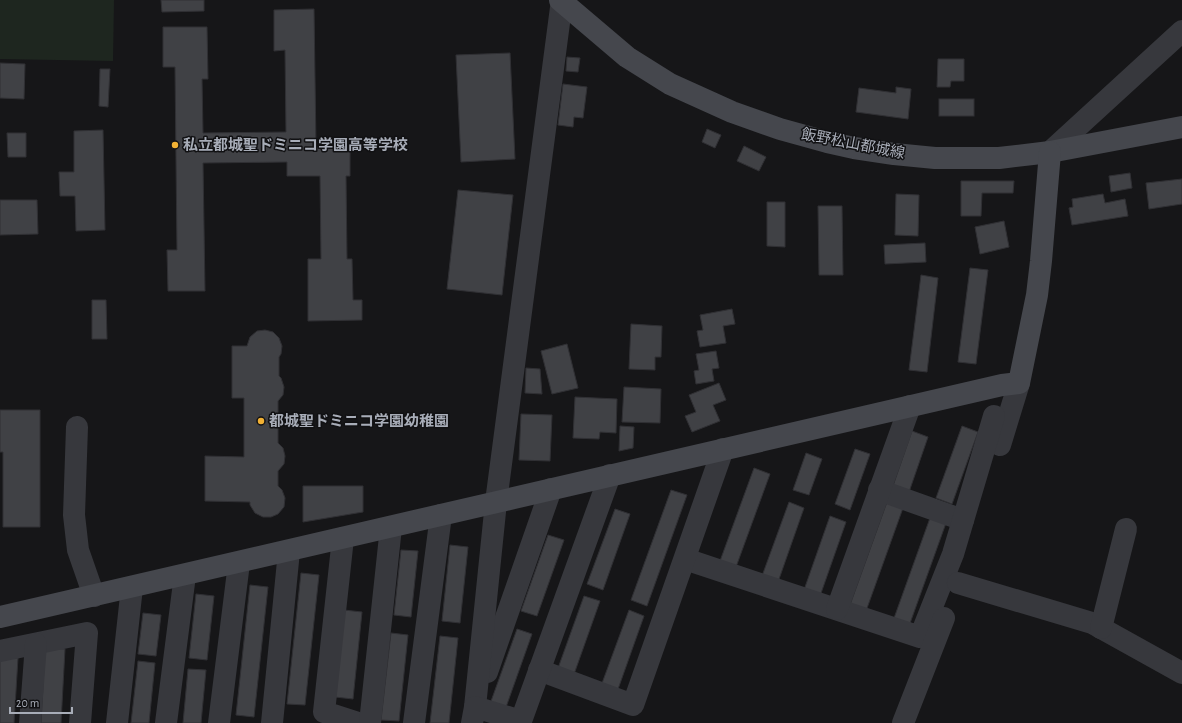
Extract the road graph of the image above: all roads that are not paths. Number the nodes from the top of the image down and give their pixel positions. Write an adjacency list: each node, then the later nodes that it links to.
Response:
1 (561, 1): 4 (street, 飯野松山都城線); 13 (street)
2 (1182, 31): 4 (street)
3 (1182, 127): 4 (street, 飯野松山都城線)
4 (1050, 152): 5 (street)
5 (1019, 382): 6 (street); 23 (street)
6 (910, 406): 9 (street); 12 (street)
7 (994, 416): 15 (street)
8 (77, 427): 25 (street)
9 (723, 449): 10 (street); 20 (street)
10 (610, 475): 11 (street); 31 (street)
11 (551, 489): 13 (street); 33 (street)
12 (880, 490): 15 (street); 26 (street)
13 (496, 502): 14 (street); 33 (street)
14 (441, 515): 16 (street); 43 (street)
15 (963, 520): 26 (street)
16 (391, 527): 18 (street); 42 (street)
17 (1126, 529): 28 (street)
18 (343, 538): 19 (street); 34 (street)
19 (289, 551): 21 (street); 40 (street)
20 (685, 559): 26 (street); 31 (street)
21 (239, 563): 22 (street); 39 (street)
22 (185, 575): 24 (street); 38 (street)
23 (958, 583): 28 (street); 44 (street)
24 (132, 587): 25 (street); 37 (street)
25 (94, 596): 27 (street)
26 (837, 609)
27 (0, 617)
28 (1101, 628): 32 (street)
29 (36, 644): 30 (street); 35 (street); 36 (street)
30 (0, 651)
31 (539, 670): 33 (street)
32 (1182, 673)
33 (473, 715)
34 (319, 720): 41 (street)
35 (30, 723)
36 (80, 723)
37 (117, 723)
38 (166, 723)
39 (219, 723)
40 (272, 723)
41 (358, 723)
42 (370, 723)
43 (414, 723)
44 (902, 723)

